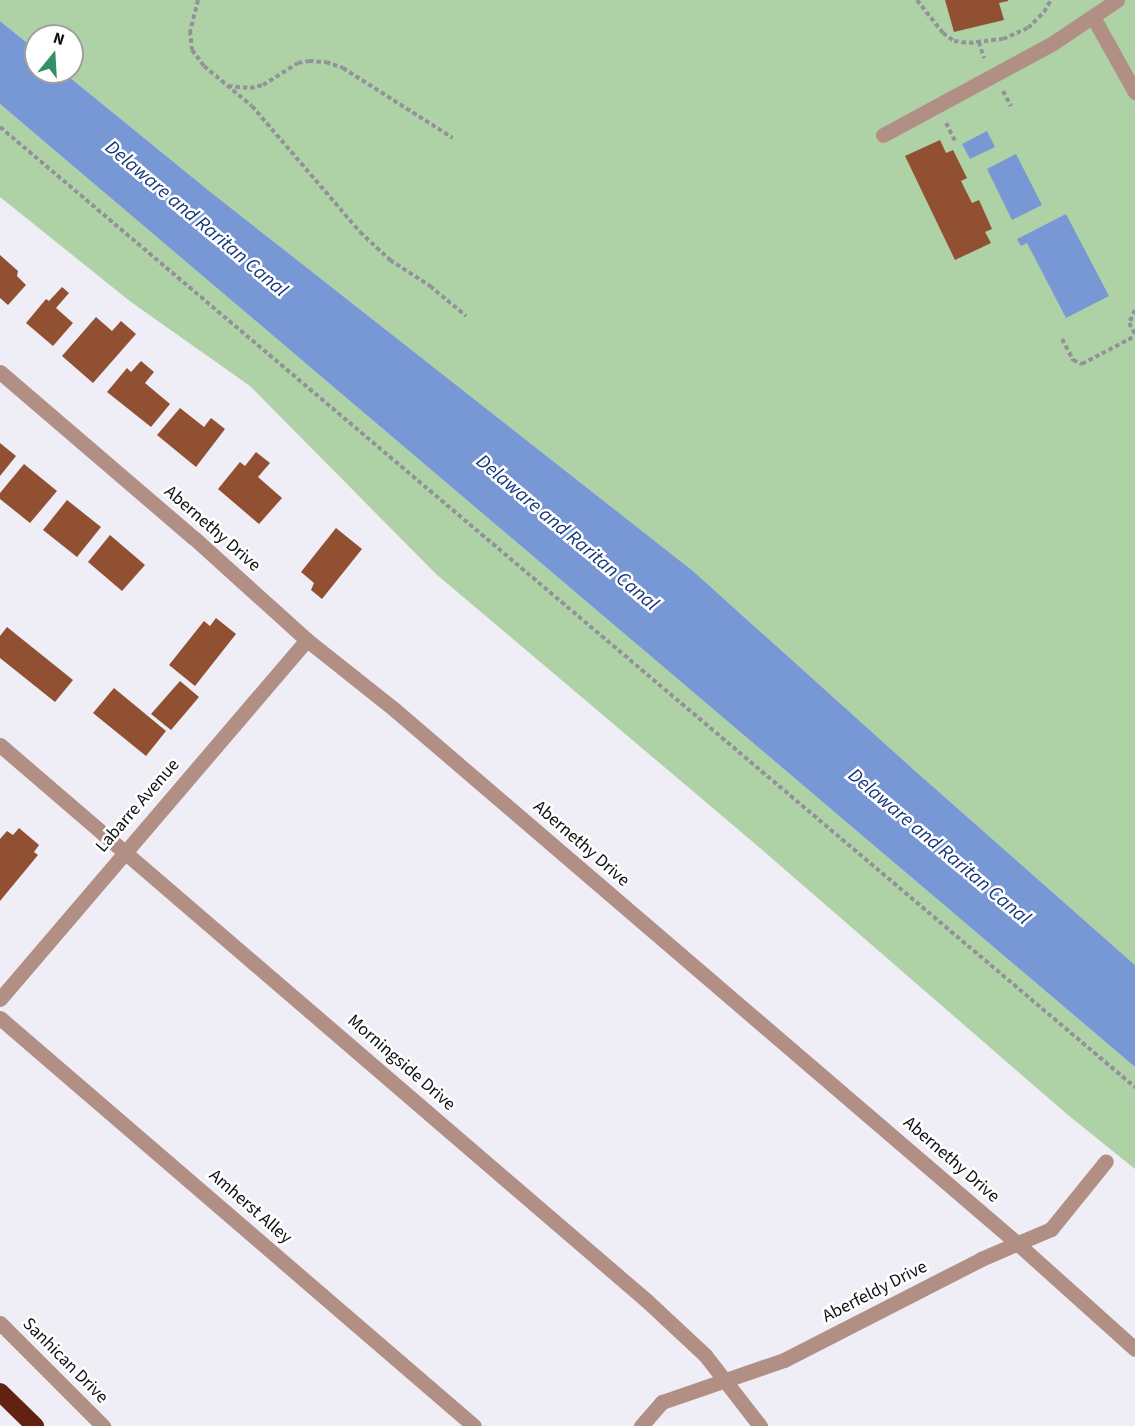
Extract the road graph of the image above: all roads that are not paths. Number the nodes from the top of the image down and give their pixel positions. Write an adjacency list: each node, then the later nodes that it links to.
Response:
1 (1117, 0): 2 (street)
2 (1093, 17): 3 (street); 4 (street)
3 (1135, 92)
4 (883, 135)
5 (0, 372): 6 (street, Abernethy Drive)
6 (307, 640): 8 (street, Labarre Avenue); 12 (street, Abernethy Drive)
7 (0, 745): 8 (street, Morningside Drive)
8 (124, 852): 9 (street, Labarre Avenue); 15 (street, Morningside Drive)
9 (0, 999)
10 (0, 1018): 19 (street, Amherst Alley)
11 (1106, 1161): 12 (street, Aberfeldy Drive)
12 (1018, 1244): 14 (street, Abernethy Drive); 15 (street, Aberfeldy Drive)
13 (0, 1323): 18 (street, Sanhican Drive)
14 (1135, 1349)
15 (725, 1379): 20 (street, Aberfeldy Drive); 21 (street, Morningside Drive)
16 (0, 1392): 17 (highway)
17 (34, 1426)
18 (103, 1426)
19 (474, 1426)
20 (641, 1426)
21 (760, 1426)

